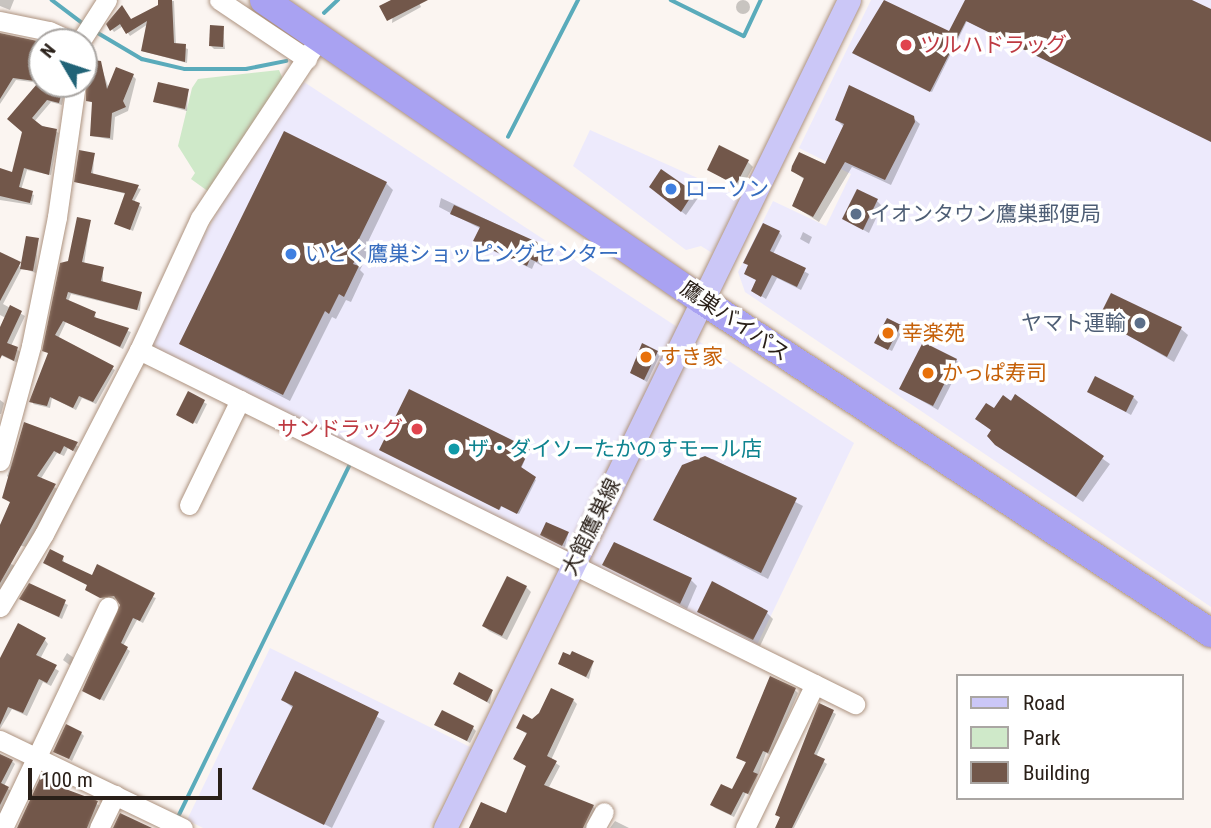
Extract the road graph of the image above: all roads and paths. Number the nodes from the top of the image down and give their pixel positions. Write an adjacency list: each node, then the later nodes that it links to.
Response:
1 (107, 0): 7 (street)
2 (219, 0): 8 (street)
3 (264, 0): 8 (highway, 鷹巣バイパス)
4 (849, 0): 10 (main road, 大館鷹巣線)
5 (0, 21): 6 (street)
6 (34, 28)
7 (89, 28)
8 (313, 49): 10 (highway, 鷹巣バイパス); 11 (street)
9 (75, 98): 13 (street)
10 (703, 301): 15 (main road, 大館鷹巣線); 18 (highway, 鷹巣バイパス)
11 (139, 350): 12 (street); 16 (street)
12 (240, 400): 14 (street); 15 (street)
13 (0, 461)
14 (189, 505)
15 (572, 565): 19 (street); 27 (main road, 大館鷹巣線)
16 (0, 607)
17 (108, 607): 22 (street)
18 (1211, 633)
19 (815, 684): 20 (street); 28 (street)
20 (855, 704)
21 (0, 740): 22 (street)
22 (36, 757): 23 (street); 25 (street)
23 (115, 795): 24 (street); 26 (street)
24 (177, 825)
25 (3, 828)
26 (99, 828)
27 (444, 828)
28 (745, 828)

